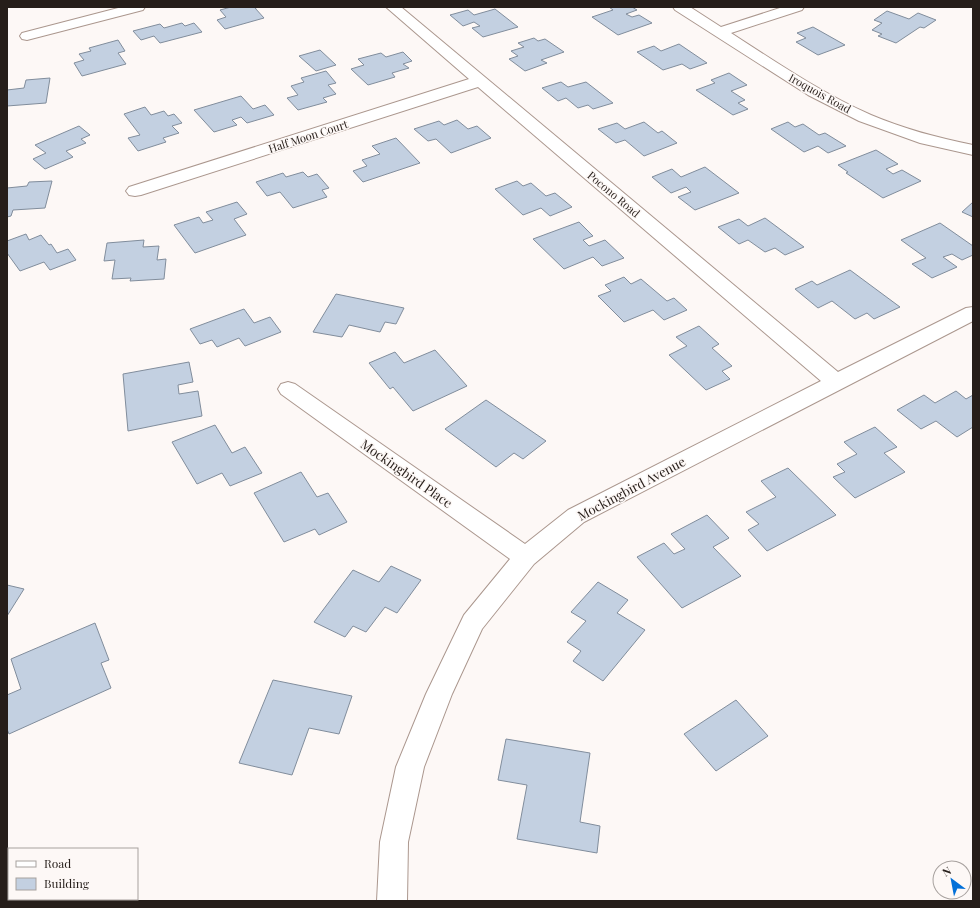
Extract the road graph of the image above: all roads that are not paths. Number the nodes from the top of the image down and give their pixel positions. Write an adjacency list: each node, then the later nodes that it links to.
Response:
1 (138, 7): 6 (street)
2 (393, 7): 7 (street, Pocono Road)
3 (680, 7): 5 (street, Iroquois Road)
4 (797, 7): 5 (street)
5 (719, 32): 8 (street, Iroquois Road)
6 (27, 36)
7 (480, 80): 9 (street, Half Moon Court); 11 (street, Pocono Road)
8 (973, 150)
9 (135, 191)
10 (973, 313): 11 (street, Mockingbird Avenue)
11 (836, 382): 13 (street, Mockingbird Avenue)
12 (288, 389): 13 (street, Mockingbird Place)
13 (526, 557): 14 (street, Mockingbird Avenue)
14 (392, 901)

